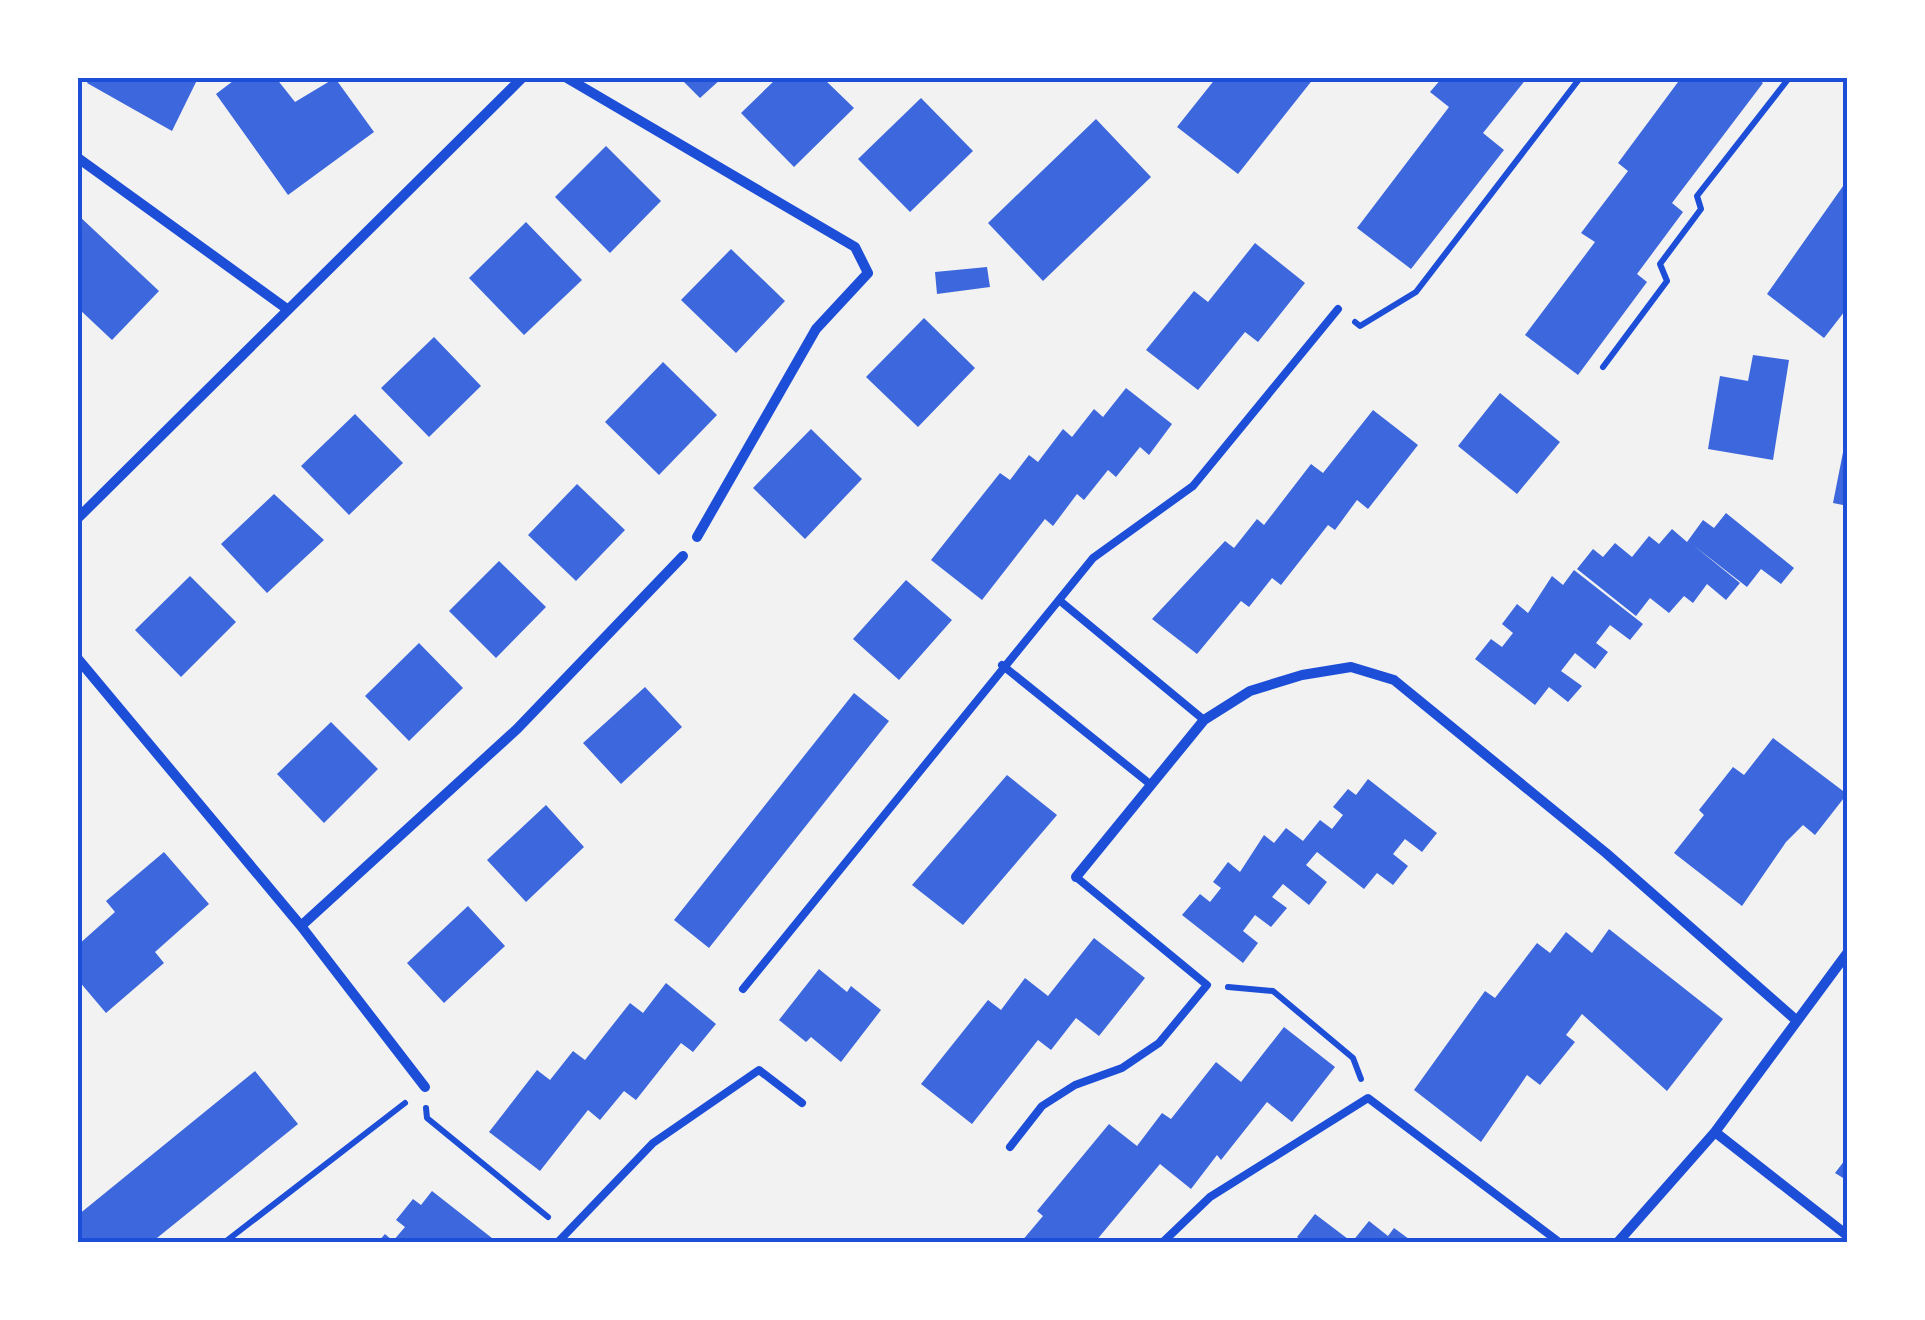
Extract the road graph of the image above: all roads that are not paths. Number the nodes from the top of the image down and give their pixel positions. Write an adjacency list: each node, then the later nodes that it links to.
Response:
1 (522, 78): 5 (street)
2 (568, 78): 7 (street)
3 (78, 158): 5 (street)
4 (1338, 309): 9 (lane)
5 (287, 310): 6 (street)
6 (78, 518)
7 (697, 536)
8 (683, 556): 15 (street)
9 (1059, 600): 11 (lane); 12 (lane)
10 (78, 659): 15 (street)
11 (1002, 665): 13 (lane); 17 (lane)
12 (1204, 720): 13 (street); 18 (street)
13 (1150, 784): 14 (street)
14 (1076, 877): 22 (lane)
15 (301, 926): 19 (street)
16 (1848, 952): 18 (street)
17 (743, 989)
18 (1796, 1020): 21 (street)
19 (426, 1086)
20 (802, 1103): 24 (lane)
21 (1715, 1132): 23 (street); 27 (street)
22 (1010, 1147)
23 (1848, 1236)
24 (558, 1242)
25 (1163, 1242): 26 (lane)
26 (1559, 1242)
27 (1618, 1242)

